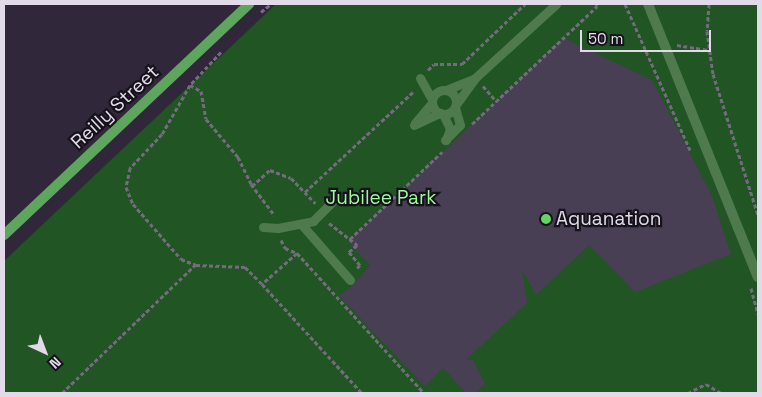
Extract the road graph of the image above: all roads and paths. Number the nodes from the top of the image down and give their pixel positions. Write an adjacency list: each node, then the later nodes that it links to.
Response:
1 (249, 4): 29 (street, Reilly Street)
2 (271, 4): 9 (path)
3 (525, 4): 13 (path)
4 (556, 4): 14 (lane)
5 (596, 4): 20 (path)
6 (625, 4): 22 (path)
7 (648, 4): 33 (street)
8 (710, 4): 12 (path)
9 (258, 15)
10 (673, 37): 12 (path)
11 (223, 49): 15 (path)
12 (710, 50): 25 (path)
13 (420, 78): 16 (lane); 17 (lane); 23 (path)
14 (475, 78): 16 (lane); 18 (lane)
15 (190, 85): 28 (path); 32 (path)
16 (444, 90): 17 (lane); 18 (lane)
17 (432, 101): 19 (lane); 19 (lane)
18 (456, 106): 19 (lane); 19 (lane)
19 (442, 114)
20 (468, 127)
21 (448, 147): 30 (path)
22 (694, 158)
23 (305, 192)
24 (336, 198): 26 (lane)
25 (758, 215)
26 (302, 225): 28 (lane); 34 (lane)
27 (263, 227): 28 (lane)
28 (278, 228): 31 (path)
29 (4, 235)
30 (350, 239)
31 (297, 253): 35 (path); 40 (path)
32 (196, 265): 35 (path); 38 (path)
33 (758, 277)
34 (350, 280)
35 (262, 284): 39 (path)
36 (750, 285): 37 (path)
37 (758, 314)
38 (62, 393)
39 (362, 393)
40 (424, 393)
41 (688, 393): 42 (path)
42 (721, 393)

